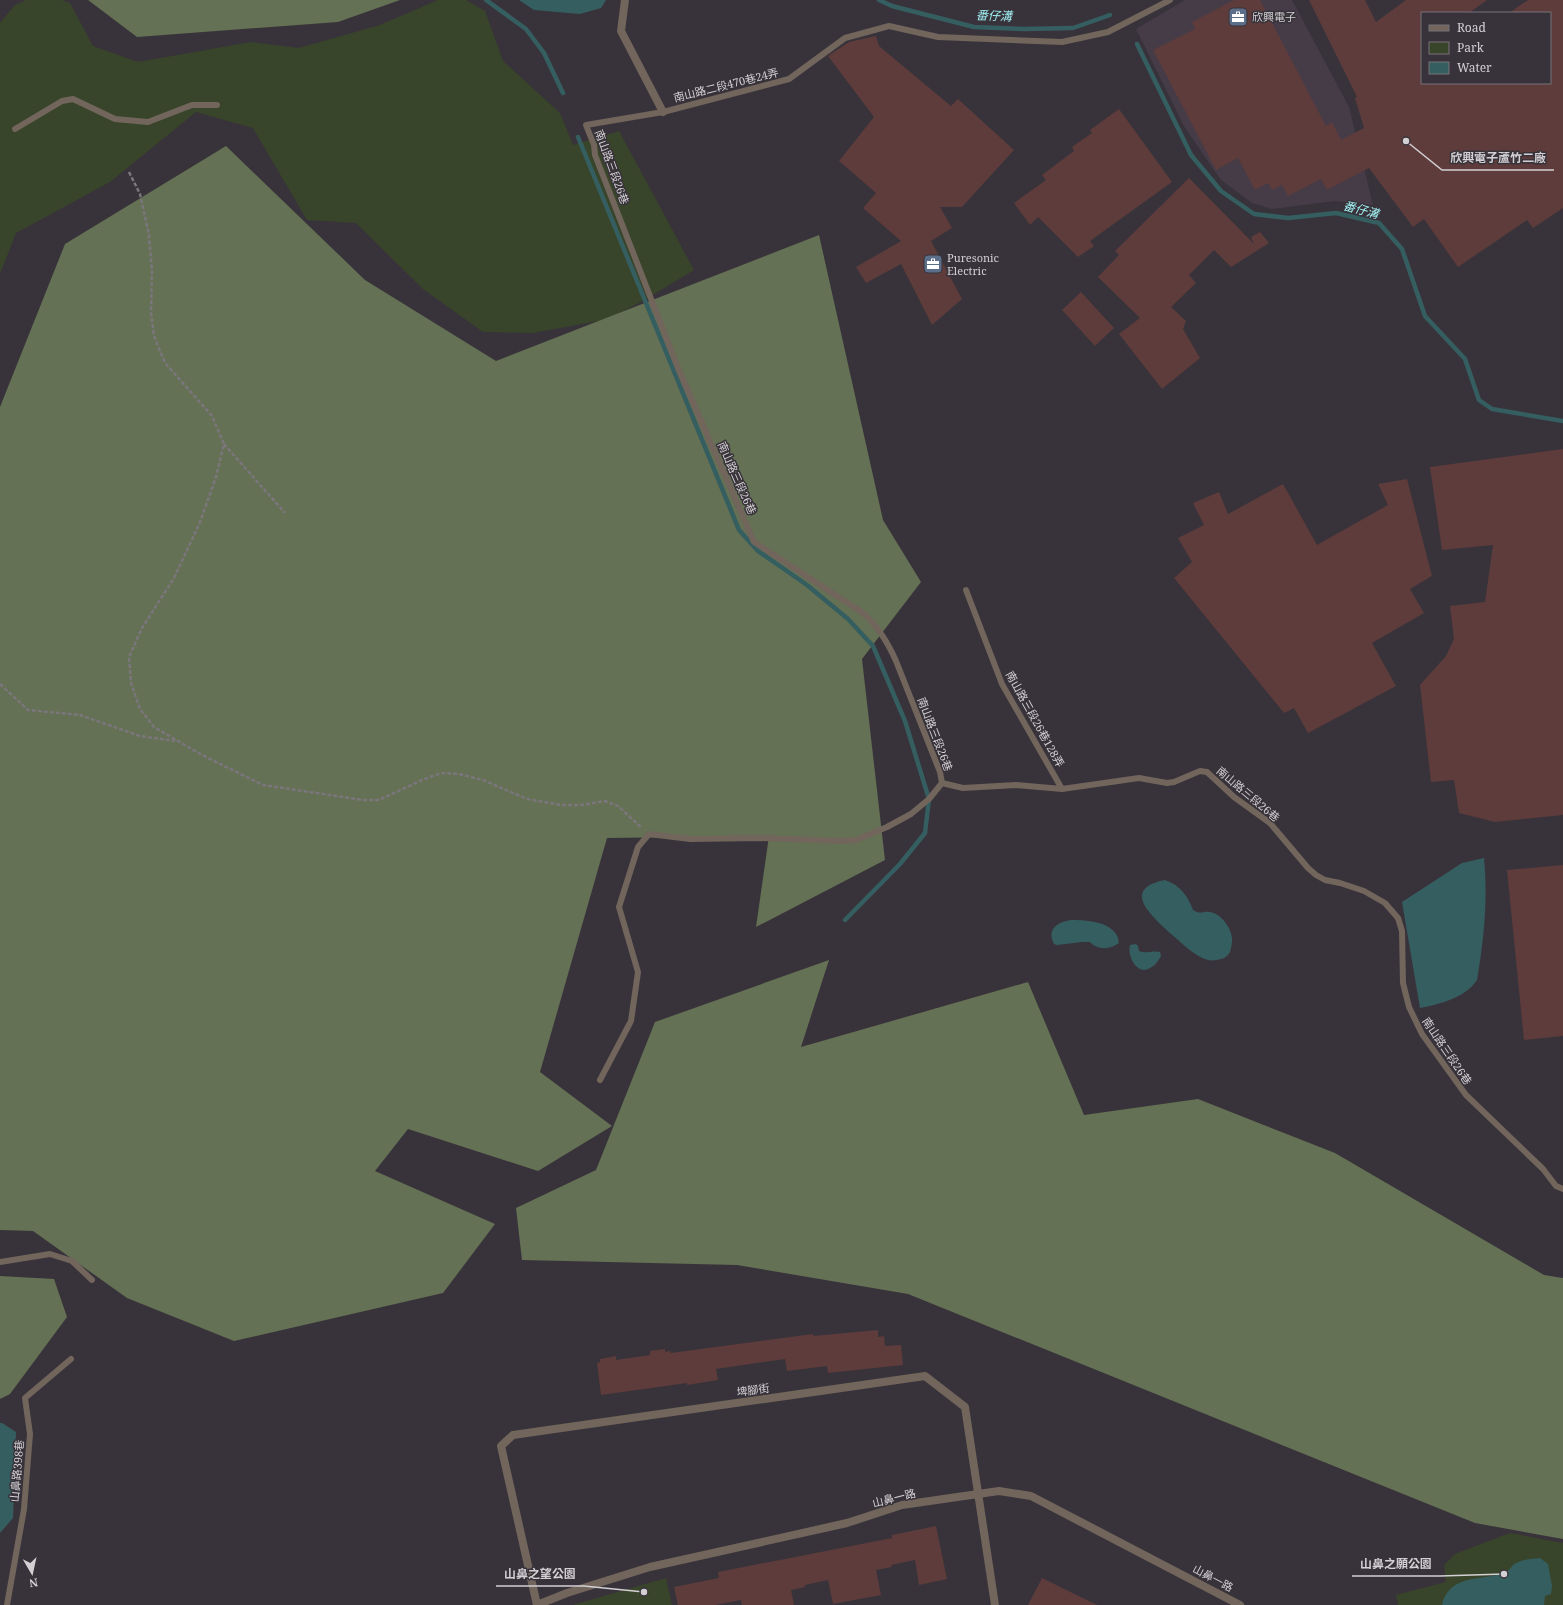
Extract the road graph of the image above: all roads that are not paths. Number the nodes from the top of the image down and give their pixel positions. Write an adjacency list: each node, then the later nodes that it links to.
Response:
1 (625, 0): 4 (street)
2 (1170, 0): 4 (lane, 南山路二段470巷24弄)
3 (216, 105): 6 (lane)
4 (663, 112): 5 (lane, 南山路二段470巷24弄)
5 (586, 125): 8 (lane, 南山路三段26巷)
6 (15, 129)
7 (966, 590): 9 (lane, 南山路三段26巷128弄)
8 (942, 783): 9 (lane, 南山路三段26巷); 10 (lane, 南山路三段26巷)
9 (1062, 789): 11 (lane, 南山路三段26巷)
10 (600, 1080)
11 (1563, 1189)
12 (0, 1262): 13 (lane)
13 (92, 1280)
14 (71, 1359): 16 (lane, 山鼻路398巷)
15 (978, 1494): 17 (street, 山鼻一路); 17 (street, 埤腳街); 18 (street, 埤腳街); 19 (street, 山鼻一路)
16 (7, 1605)
17 (537, 1605)
18 (995, 1605)
19 (1240, 1605)

